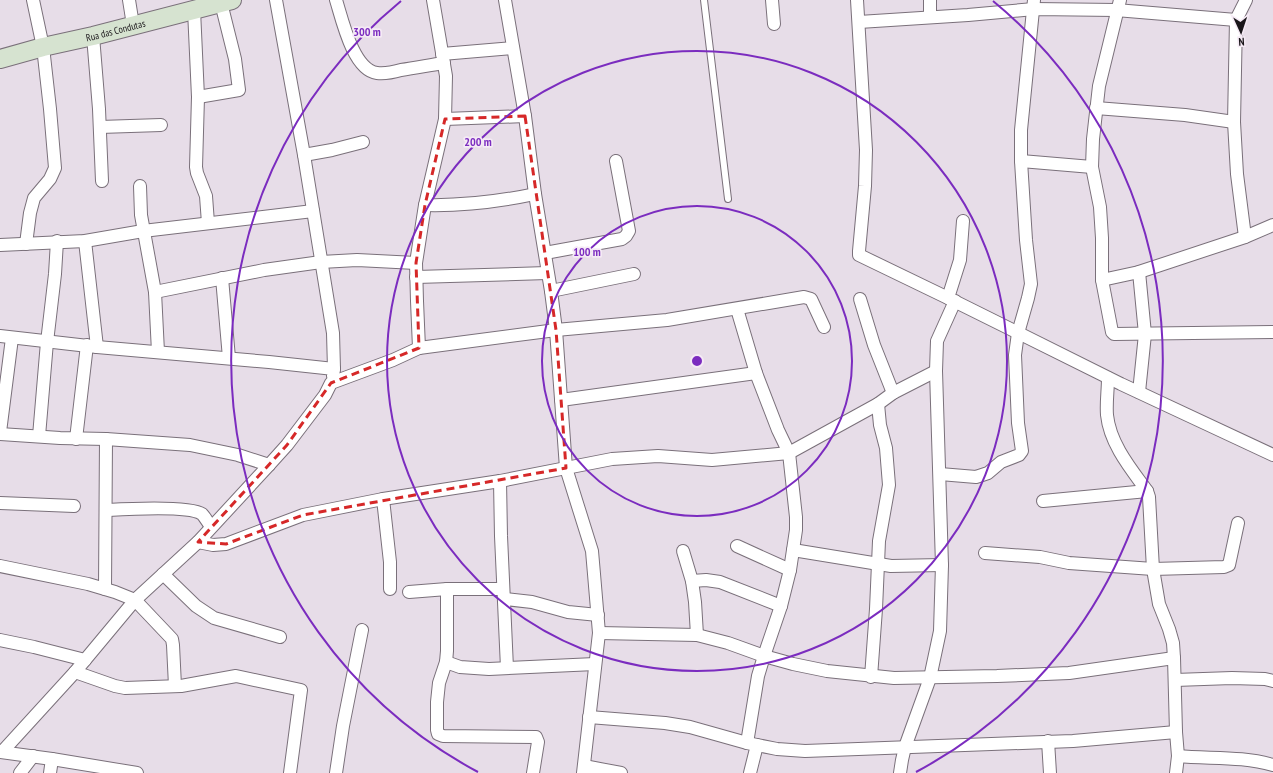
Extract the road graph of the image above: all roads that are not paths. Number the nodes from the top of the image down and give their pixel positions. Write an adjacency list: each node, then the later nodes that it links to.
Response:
1 (33, 0): 22 (street)
2 (129, 0): 20 (street)
3 (276, 0): 34 (street)
4 (336, 0): 24 (street)
5 (433, 0): 24 (street)
6 (505, 0): 23 (street)
7 (704, 0): 41 (lane)
8 (772, 0): 19 (street)
9 (857, 0): 18 (street)
10 (930, 0): 16 (street)
11 (1246, 0): 17 (street)
12 (226, 1): 15 (street, Rua das Condutas); 26 (street)
13 (1034, 4): 14 (street); 16 (street); 35 (street)
14 (1118, 5): 17 (street); 27 (street)
15 (194, 10): 20 (street, Rua das Condutas); 26 (street)
16 (930, 17): 18 (street)
17 (1236, 20): 30 (street)
18 (859, 22): 65 (street)
19 (774, 24)
20 (133, 25): 21 (street, Rua das Condutas)
21 (94, 36): 22 (street, Rua das Condutas); 32 (street)
22 (43, 47): 25 (street, Rua das Condutas); 51 (street)
23 (513, 48): 24 (street); 28 (street)
24 (443, 58): 29 (street)
25 (0, 59)
26 (198, 97): 45 (street)
27 (1096, 108): 30 (street); 37 (street)
28 (525, 116): 29 (street); 40 (street)
29 (445, 119): 42 (street)
30 (1234, 122): 48 (street)
31 (161, 125): 32 (street)
32 (100, 127): 38 (street)
33 (363, 142): 34 (street)
34 (304, 155): 43 (street)
35 (1021, 161): 37 (street); 70 (street)
36 (616, 162): 53 (street)
37 (1092, 167): 61 (street)
38 (102, 181)
39 (140, 186): 47 (street)
40 (535, 194): 42 (street); 53 (street)
41 (728, 199)
42 (425, 205): 55 (street)
43 (313, 211): 45 (street); 54 (street)
44 (963, 221): 65 (street)
45 (208, 223): 47 (street)
46 (1273, 225): 48 (street)
47 (143, 231): 49 (street); 63 (street)
48 (1244, 237): 56 (street)
49 (85, 240): 50 (street); 75 (street)
50 (56, 241): 51 (street); 74 (street)
51 (26, 244): 52 (street)
52 (0, 245)
53 (545, 253): 57 (street)
54 (321, 262): 55 (street); 60 (street); 79 (street)
55 (416, 263): 59 (street)
56 (1139, 272): 61 (street); 71 (street)
57 (548, 273): 59 (street); 62 (street)
58 (634, 274): 62 (street)
59 (416, 277): 76 (street)
60 (222, 278): 63 (street); 78 (street)
61 (1102, 280): 71 (street)
62 (552, 291): 68 (street)
63 (155, 292): 77 (street)
64 (860, 299): 85 (street)
65 (952, 300): 70 (street); 80 (street)
66 (737, 309): 67 (street); 68 (street); 81 (street)
67 (824, 327)
68 (556, 330): 76 (street); 86 (street)
69 (1273, 332): 71 (street)
70 (1018, 333): 82 (street); 96 (street)
71 (1145, 334): 84 (street)
72 (0, 336): 73 (street)
73 (12, 338): 74 (street); 88 (street)
74 (47, 342): 75 (street); 89 (street)
75 (92, 346): 77 (street); 90 (street)
76 (419, 348): 83 (street)
77 (158, 352): 78 (street)
78 (229, 358): 79 (street)
79 (334, 370): 83 (street)
80 (936, 371): 85 (street); 96 (street)
81 (756, 373): 86 (street); 92 (street)
82 (1108, 378): 84 (street); 98 (street)
83 (331, 383): 94 (street)
84 (1139, 392): 93 (street)
85 (893, 393): 87 (street)
86 (561, 400): 95 (street)
87 (878, 404): 92 (street); 111 (street)
88 (0, 433): 89 (street)
89 (39, 436): 90 (street)
90 (76, 439): 91 (street)
91 (106, 439): 94 (street); 103 (street)
92 (789, 453): 95 (street); 108 (street)
93 (1273, 455)
94 (269, 464): 105 (street)
95 (566, 468): 97 (street); 125 (street)
96 (940, 474): 112 (street)
97 (500, 481): 99 (street); 122 (street)
98 (1147, 491): 100 (street); 114 (street)
99 (383, 499): 106 (street); 119 (street)
100 (1043, 501)
101 (0, 503): 102 (street)
102 (74, 506)
103 (106, 510): 105 (street); 118 (street)
104 (1238, 523): 114 (street)
105 (211, 526): 106 (street)
106 (198, 542): 116 (street)
107 (737, 546): 115 (street)
108 (793, 550): 111 (street); 115 (street)
109 (683, 551): 117 (street)
110 (985, 553): 114 (street)
111 (877, 564): 112 (street); 138 (street)
112 (942, 565): 139 (street)
113 (0, 566): 118 (street)
114 (1153, 569): 132 (street)
115 (790, 570): 124 (street)
116 (163, 574): 123 (street); 129 (street)
117 (692, 581): 124 (street); 128 (street)
118 (105, 589): 123 (street)
119 (390, 589)
120 (447, 589): 121 (street); 122 (street); 134 (street)
121 (409, 592)
122 (504, 594): 125 (street); 136 (street)
123 (135, 600): 133 (street); 142 (street)
124 (781, 606): 131 (street)
125 (598, 615): 127 (street)
126 (362, 630): 158 (street)
127 (599, 633): 128 (street); 135 (street)
128 (697, 635): 131 (street)
129 (280, 637)
130 (0, 640): 133 (street)
131 (764, 656): 138 (street); 146 (street)
132 (1174, 658): 139 (street); 140 (street)
133 (85, 660): 137 (street)
134 (446, 662): 136 (street); 159 (street)
135 (596, 664): 136 (street); 143 (street)
136 (508, 668)
137 (76, 672): 142 (street); 148 (street)
138 (871, 677): 139 (street)
139 (930, 678): 147 (street)
140 (1175, 680): 141 (street); 144 (street)
141 (1273, 681)
142 (175, 686): 157 (street)
143 (589, 717): 146 (street); 153 (street)
144 (1176, 732): 145 (street); 150 (street)
145 (1048, 741): 147 (street); 163 (street)
146 (752, 744): 147 (street); 161 (street)
147 (906, 747): 162 (street)
148 (1, 752): 149 (street)
149 (33, 756): 151 (street); 154 (street)
150 (1178, 756): 152 (street); 164 (street)
151 (52, 759): 155 (street); 156 (street)
152 (1273, 765)
153 (584, 770): 160 (street)
154 (20, 773)
155 (50, 773)
156 (137, 773)
157 (290, 773)
158 (336, 773)
159 (533, 773)
160 (621, 773)
161 (750, 773)
162 (900, 773)
163 (1050, 773)
164 (1176, 773)

